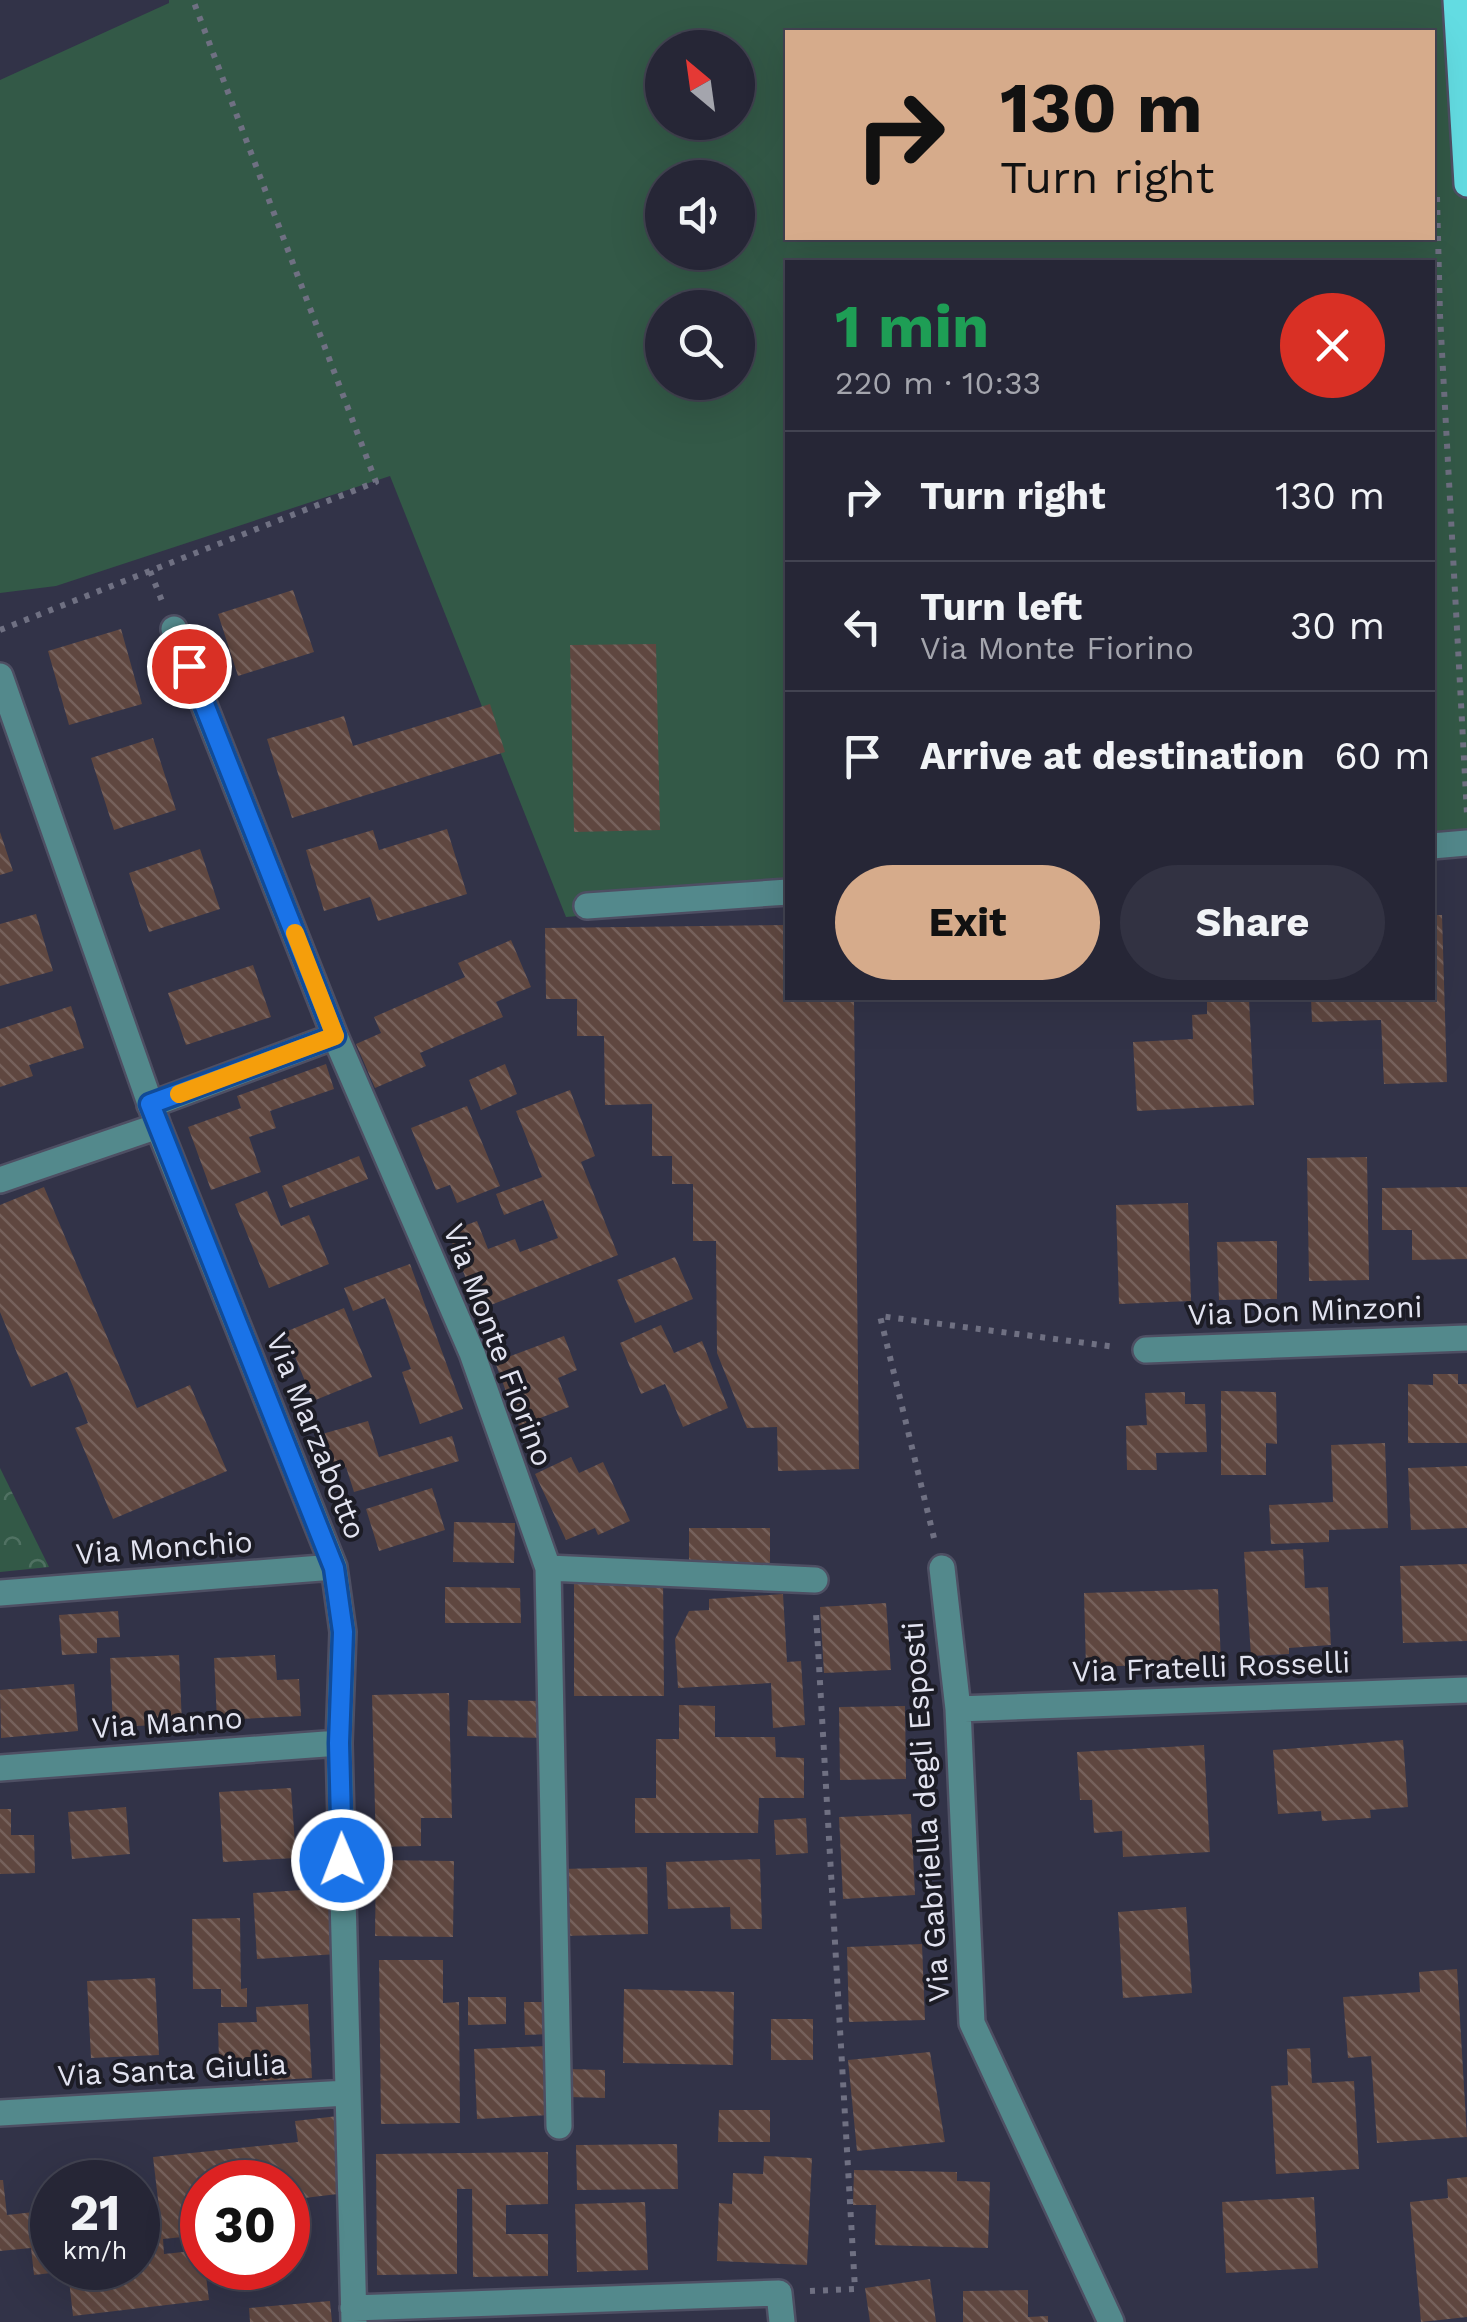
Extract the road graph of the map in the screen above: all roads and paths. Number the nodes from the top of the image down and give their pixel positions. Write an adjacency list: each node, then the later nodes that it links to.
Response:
1 (193, 0): 6 (path)
2 (1456, 0): 3 (main road)
3 (1467, 184)
4 (1436, 185): 8 (path)
5 (174, 629): 13 (street, Via Monte Fiorino)
6 (0, 630)
7 (0, 676): 14 (street, Via Marzabotto)
8 (1467, 822)
9 (1467, 843): 10 (street)
10 (1435, 846)
11 (785, 892): 12 (street)
12 (587, 906)
13 (335, 1036): 14 (street); 19 (street, Via Monte Fiorino)
14 (154, 1115): 15 (street); 18 (street, Via Marzabotto)
15 (0, 1180)
16 (1467, 1338): 17 (street, Via Don Minzoni)
17 (1146, 1350): 20 (path)
18 (334, 1568): 22 (street, Via Monchio); 25 (street, Via Marzabotto)
19 (548, 1568): 21 (street); 29 (street, Via Monte Fiorino)
20 (942, 1568): 24 (street, Via Gabriella degli Esposti)
21 (814, 1580): 30 (path)
22 (0, 1593)
23 (1467, 1690): 24 (street, Via Fratelli Rosselli)
24 (958, 1709): 33 (street, Via Gabriella degli Esposti)
25 (339, 1743): 26 (street, Via Manno); 27 (street, Via Marzabotto)
26 (0, 1768)
27 (347, 2093): 28 (street, Via Santa Giulia); 31 (street, Via Marzabotto)
28 (0, 2113)
29 (559, 2126)
30 (779, 2293): 31 (street); 32 (street)
31 (354, 2315)
32 (782, 2322)
33 (1111, 2322)

